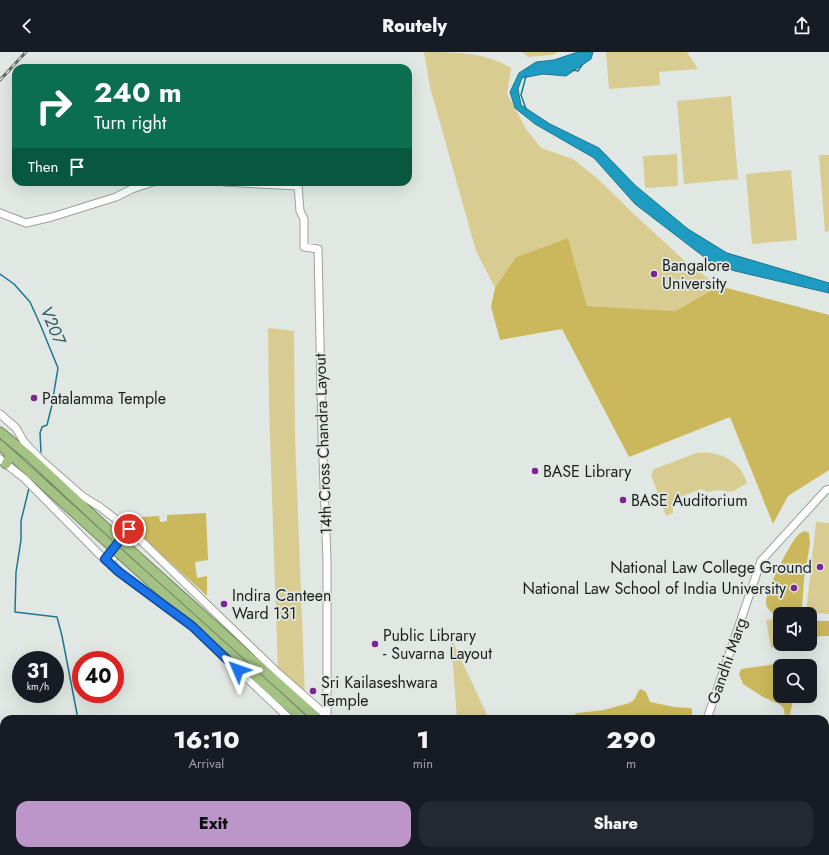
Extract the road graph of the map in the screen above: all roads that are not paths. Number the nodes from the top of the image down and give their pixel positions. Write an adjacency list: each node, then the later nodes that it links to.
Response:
1 (141, 186): 3 (street)
2 (298, 186): 17 (street, 14th Cross Chandra Layout)
3 (0, 213)
4 (0, 414): 7 (street)
5 (1, 431): 7 (highway)
6 (0, 445): 8 (highway)
7 (22, 445): 11 (street); 16 (highway, bridge)
8 (11, 455): 9 (highway); 14 (highway, bridge)
9 (3, 462): 12 (street)
10 (829, 489): 18 (street, Gandhi Marg)
11 (131, 531): 12 (street); 15 (street)
12 (107, 561): 13 (street)
13 (286, 715)
14 (299, 715)
15 (322, 715)
16 (322, 715)
17 (325, 715)
18 (708, 715)

